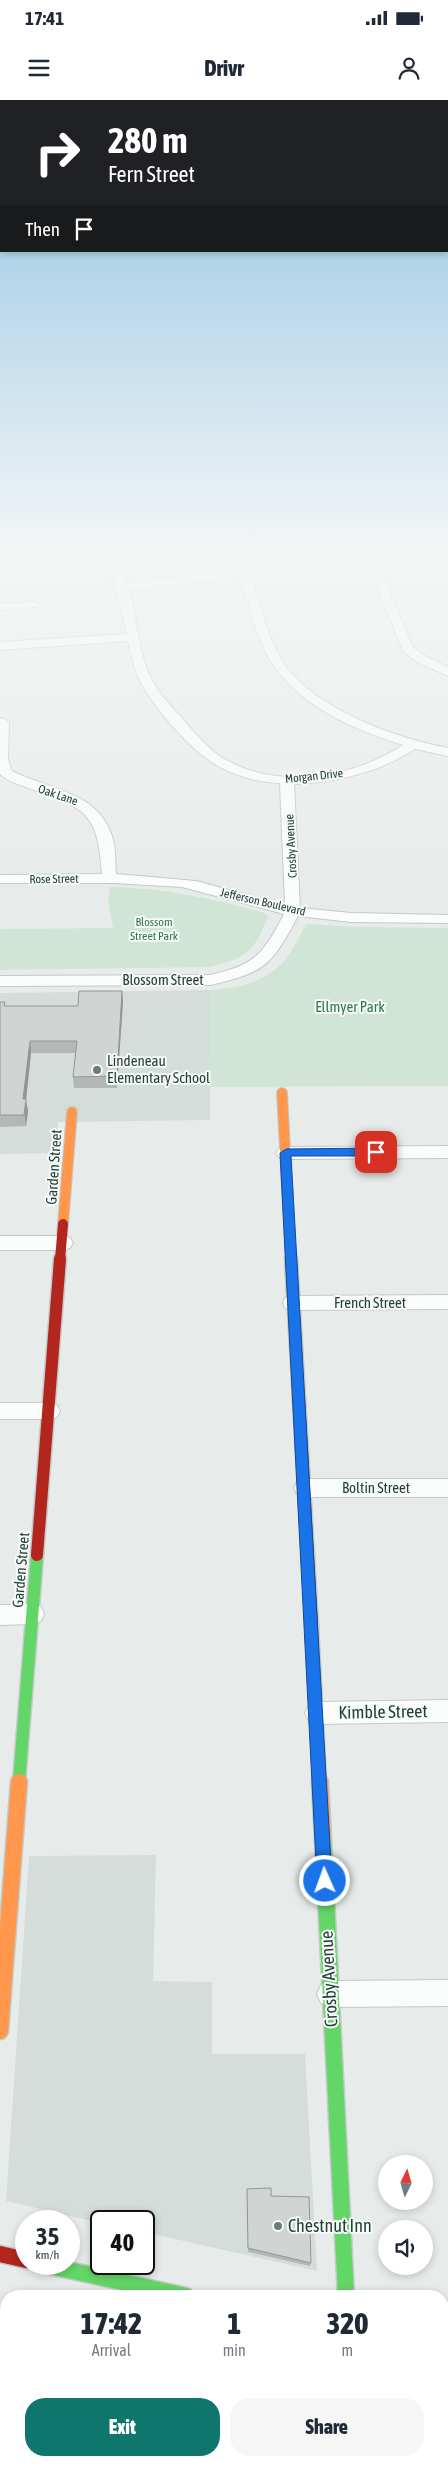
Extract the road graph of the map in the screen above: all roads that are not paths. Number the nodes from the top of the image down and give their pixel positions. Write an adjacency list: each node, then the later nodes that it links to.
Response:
1 (140, 662): 8 (street, Morgan Drive)
2 (278, 662): 6 (street)
3 (429, 662): 4 (street)
4 (448, 672)
5 (3, 722): 9 (street, Oak Lane)
6 (412, 745): 7 (street); 8 (street, Morgan Drive)
7 (448, 752)
8 (287, 781): 11 (street, Crosby Avenue)
9 (109, 878): 10 (street, Rose Street); 11 (street, Jefferson Boulevard)
10 (0, 879)
11 (293, 911): 12 (street, Jefferson Boulevard); 13 (street, Blossom Street)
12 (448, 919)
13 (0, 981)
14 (282, 1093): 17 (main road, Crosby Avenue)
15 (72, 1112): 19 (main road, Garden Street)
16 (448, 1152): 17 (street)
17 (286, 1153): 21 (main road, Crosby Avenue)
18 (0, 1243): 19 (street)
19 (64, 1243): 23 (main road, Garden Street)
20 (448, 1302): 21 (street, French Street)
21 (292, 1303): 24 (main road, Crosby Avenue)
22 (0, 1411): 23 (street)
23 (50, 1411): 26 (main road, Garden Street)
24 (304, 1488): 25 (street, Boltin Street); 29 (main road, Crosby Avenue)
25 (448, 1488)
26 (33, 1614): 27 (street); 32 (main road, Garden Street)
27 (0, 1615)
28 (448, 1711): 29 (street, Kimble Street)
29 (317, 1712): 31 (main road, Crosby Avenue)
30 (448, 1993): 31 (street)
31 (330, 1994): 37 (main road, Crosby Avenue)
32 (0, 2031)
33 (0, 2254): 34 (main road)
34 (15, 2257)
35 (80, 2272): 36 (main road)
36 (159, 2290)
37 (346, 2290)

